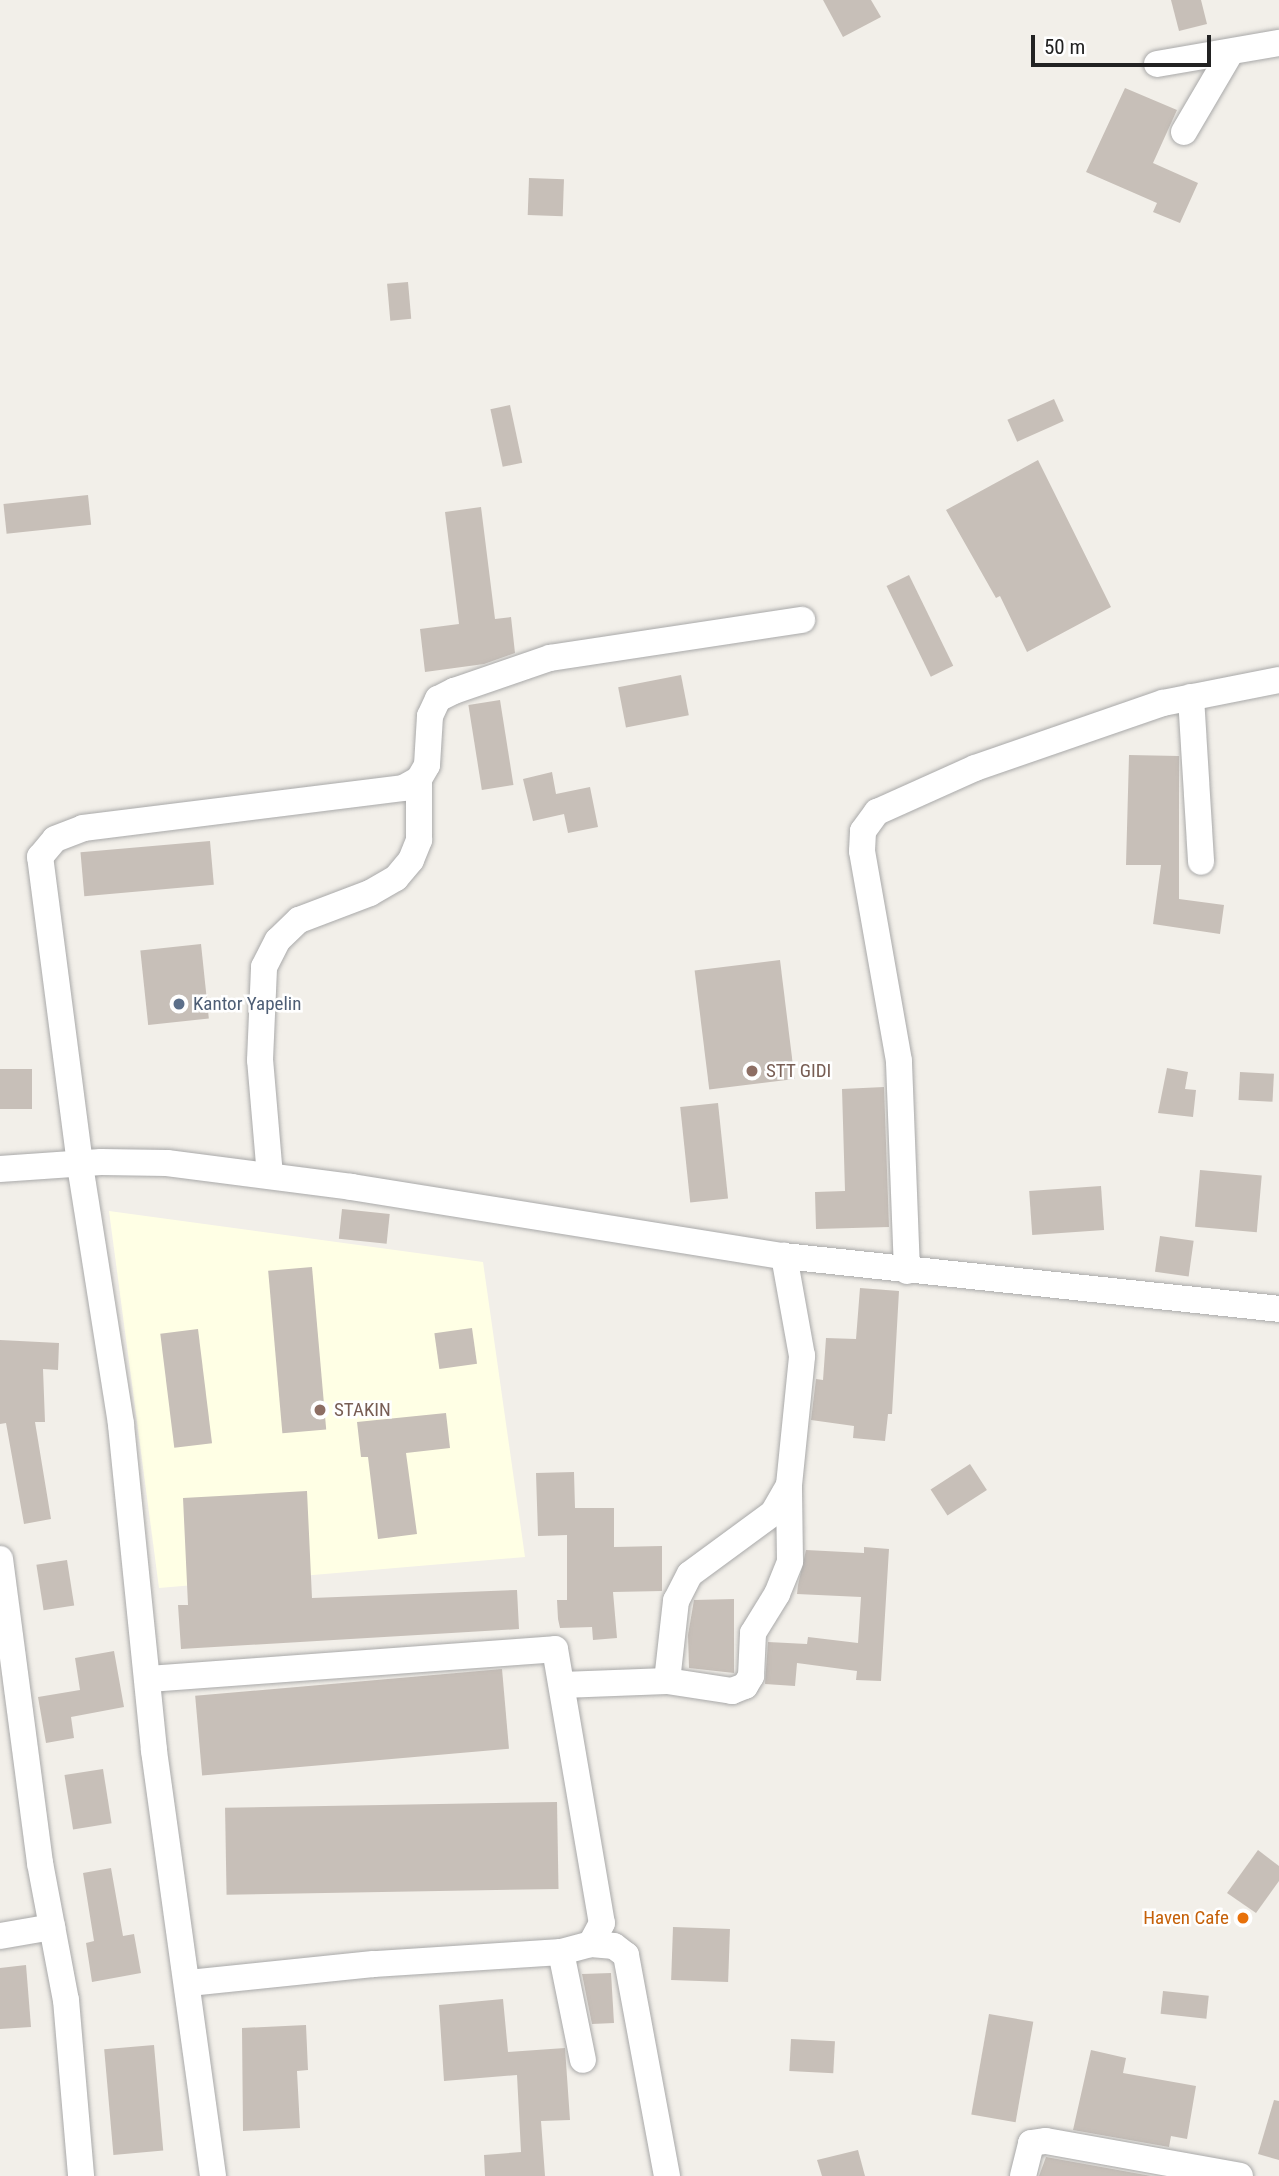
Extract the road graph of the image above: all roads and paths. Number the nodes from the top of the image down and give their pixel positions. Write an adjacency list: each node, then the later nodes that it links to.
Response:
1 (1279, 43): 2 (street)
2 (1241, 50): 3 (street); 4 (street)
3 (1157, 64)
4 (1184, 131)
5 (802, 620): 8 (street)
6 (1279, 680): 7 (street)
7 (1191, 697): 9 (street); 14 (street)
8 (419, 779): 10 (street); 12 (street)
9 (1201, 862)
10 (80, 1164): 11 (street); 12 (street); 18 (street)
11 (0, 1169)
12 (270, 1176): 13 (street)
13 (784, 1256): 14 (street); 16 (street)
14 (919, 1272): 15 (street)
15 (1279, 1309)
16 (789, 1485): 19 (street); 19 (street)
17 (0, 1559): 21 (street)
18 (148, 1679): 20 (street); 25 (street)
19 (667, 1681): 20 (street)
20 (562, 1685): 23 (street)
21 (52, 1927): 22 (street); 27 (street)
22 (0, 1936)
23 (591, 1944): 24 (street); 29 (street)
24 (561, 1952): 25 (street); 26 (street)
25 (189, 1983): 28 (street)
26 (583, 2060)
27 (81, 2176)
28 (213, 2176)
29 (667, 2176)
30 (1023, 2176): 31 (street)
31 (1240, 2176)

